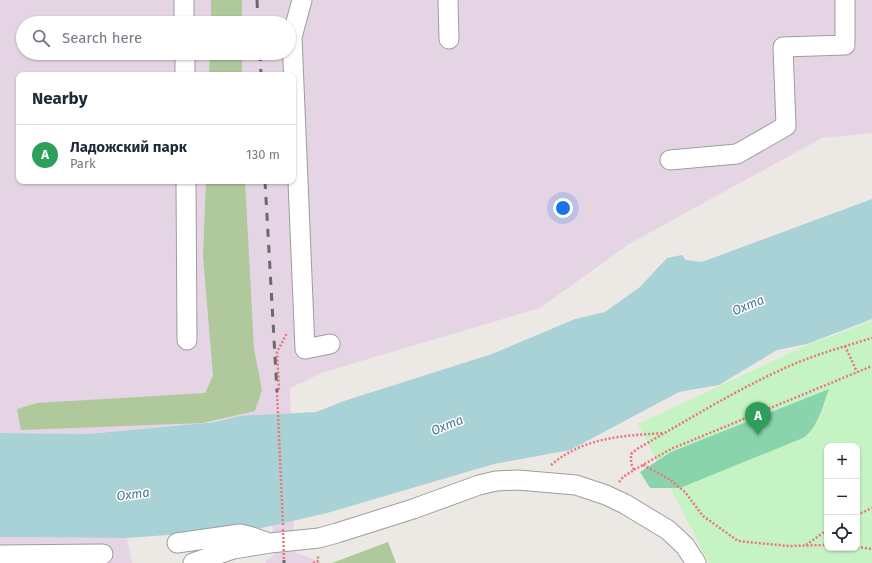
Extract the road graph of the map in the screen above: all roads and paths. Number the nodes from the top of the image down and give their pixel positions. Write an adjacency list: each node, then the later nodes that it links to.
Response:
1 (184, 0): 5 (street)
2 (302, 0): 6 (street)
3 (448, 0): 7 (street)
4 (844, 0): 13 (street)
5 (184, 16)
6 (296, 23)
7 (449, 38)
8 (184, 60): 10 (street)
9 (293, 60): 11 (street)
10 (185, 72)
11 (293, 72)
12 (296, 134): 18 (street)
13 (670, 160)
14 (186, 184): 16 (street)
15 (872, 338): 19 (path)
16 (187, 340)
17 (281, 343): 39 (path, bridge)
18 (330, 344)
19 (845, 346): 21 (path); 22 (path)
20 (872, 366): 21 (path)
21 (857, 372): 23 (path)
22 (664, 433): 24 (path); 25 (path)
23 (643, 465): 25 (path); 32 (path)
24 (548, 468)
25 (634, 470): 26 (path)
26 (606, 496): 30 (street); 42 (street)
27 (872, 508): 28 (path)
28 (860, 514)
29 (824, 532): 32 (path)
30 (270, 543): 31 (street); 40 (street)
31 (177, 544)
32 (806, 545): 33 (path)
33 (824, 545)
34 (860, 547): 35 (path)
35 (872, 549)
36 (103, 554): 37 (street)
37 (0, 555)
38 (318, 558): 41 (path)
39 (285, 562)
40 (193, 563)
41 (313, 563)
42 (696, 563)

